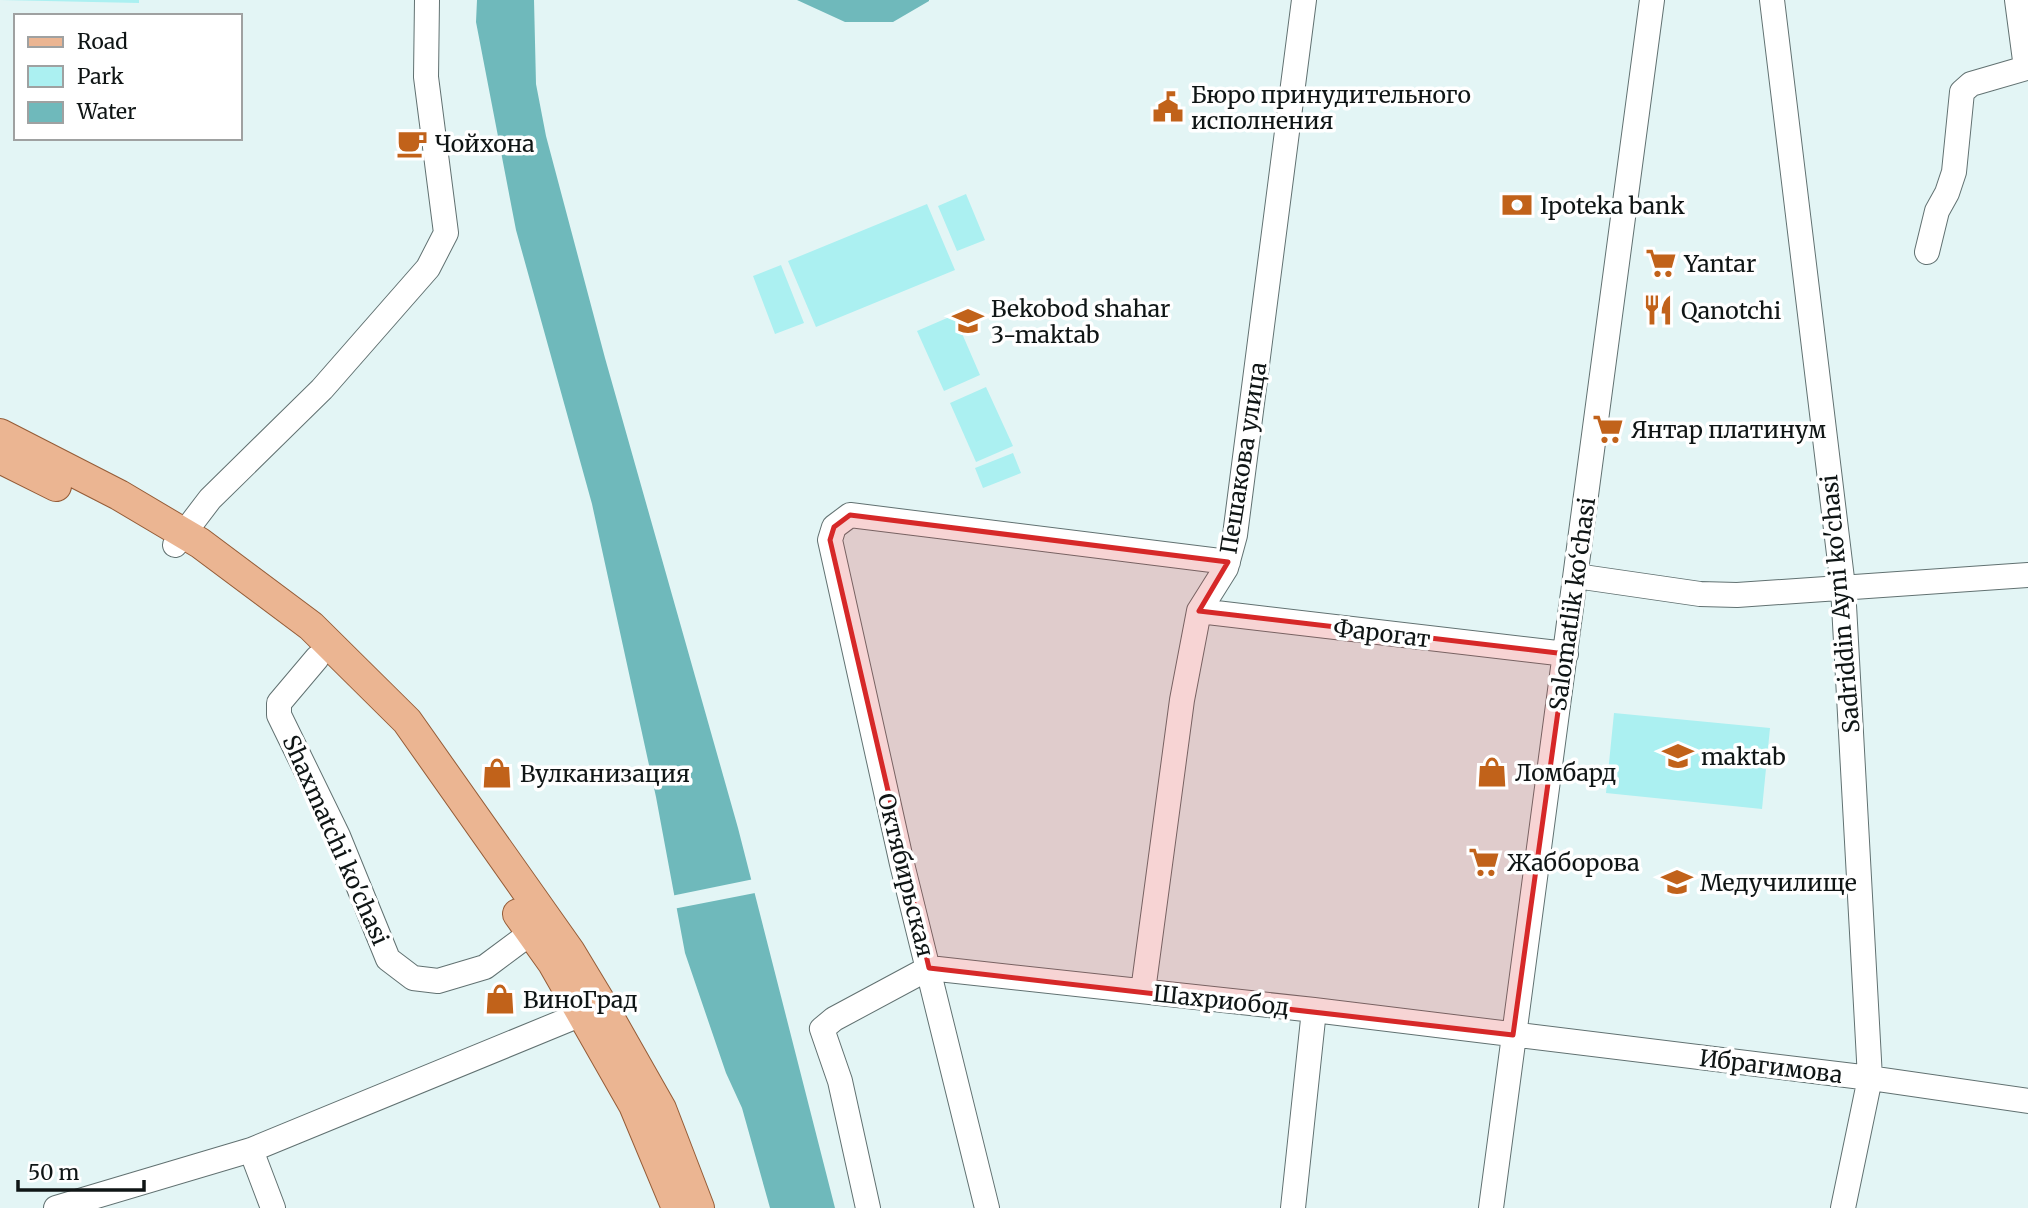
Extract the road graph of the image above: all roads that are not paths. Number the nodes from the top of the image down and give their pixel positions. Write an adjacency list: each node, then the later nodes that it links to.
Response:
1 (427, 0): 9 (street)
2 (1304, 0): 10 (street, Пешакова улица)
3 (1652, 0): 12 (street, Salomatlik ko‘chasi)
4 (1772, 0): 13 (street, Sadriddin Ayni ko'chasi)
5 (2017, 0): 6 (street)
6 (1927, 252)
7 (0, 434): 9 (main road)
8 (0, 458): 9 (main road)
9 (179, 539): 16 (main road); 17 (main road)
10 (1228, 562): 14 (street, Пешакова улица); 18 (street, Октябирьская)
11 (2028, 575): 13 (street)
12 (1576, 576): 13 (street); 15 (street, Salomatlik ko‘chasi)
13 (1843, 587): 23 (street, Sadriddin Ayni ko'chasi)
14 (1199, 611): 15 (street, Фарогат); 19 (street, Пешакова улица)
15 (1566, 654): 22 (street, Salomatlik ko‘chasi)
16 (317, 658): 17 (main road); 17 (street, Shaxmatchi ko'chasi)
17 (539, 926): 20 (main road)
18 (929, 968): 19 (street, Шахриобод); 31 (street); 32 (street, Октябирьская)
19 (1143, 991): 21 (street, Шахриобод)
20 (592, 1009): 25 (street); 29 (main road); 30 (main road)
21 (1314, 1010): 22 (street, Шахриобод); 33 (street)
22 (1513, 1035): 23 (street, Ибрагимова); 34 (street, Salomatlik ko‘chasi)
23 (1870, 1078): 24 (street, Ибрагимова); 35 (street, Sadriddin Ayni ko'chasi)
24 (2028, 1101)
25 (251, 1150): 26 (street); 28 (street)
26 (81, 1204): 27 (street)
27 (56, 1208)
28 (272, 1208)
29 (677, 1208)
30 (699, 1208)
31 (868, 1208)
32 (987, 1208)
33 (1293, 1208)
34 (1491, 1208)
35 (1843, 1208)

